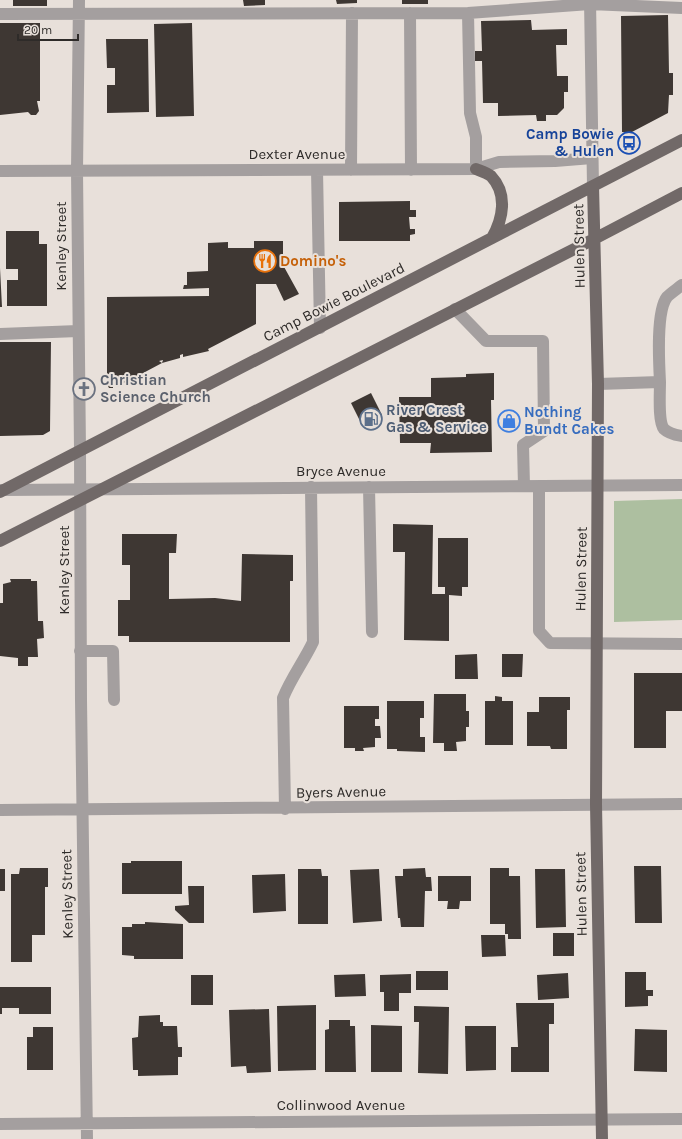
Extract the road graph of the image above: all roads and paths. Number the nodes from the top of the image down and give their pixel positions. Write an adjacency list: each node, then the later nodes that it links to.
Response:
1 (79, 0): 8 (street, Kenley Street)
2 (590, 2): 3 (street); 6 (street); 10 (street, Hulen Street)
3 (682, 8)
4 (352, 13): 5 (street); 8 (street); 13 (street)
5 (410, 13): 6 (street); 14 (street)
6 (468, 13): 11 (street)
7 (0, 14): 8 (street)
8 (79, 14): 16 (street, Kenley Street)
9 (682, 140): 17 (main road, Camp Bowie Boulevard)
10 (592, 158): 11 (street, Dexter Avenue); 17 (street, Hulen Street)
11 (476, 169): 14 (street, Dexter Avenue); 19 (main road)
12 (317, 170): 13 (street, Dexter Avenue); 16 (street, Dexter Avenue); 23 (street)
13 (351, 170): 14 (street, Dexter Avenue)
14 (410, 170)
15 (0, 171): 16 (street, Dexter Avenue)
16 (77, 171): 24 (street, Kenley Street)
17 (593, 186): 19 (main road, Camp Bowie Boulevard); 20 (main road, Hulen Street)
18 (682, 192): 20 (main road)
19 (492, 238): 23 (main road, Camp Bowie Boulevard)
20 (596, 238): 22 (main road); 27 (main road, Hulen Street)
21 (682, 285): 26 (street)
22 (455, 309): 31 (street); 37 (main road)
23 (320, 328): 29 (main road, Camp Bowie Boulevard)
24 (78, 331): 25 (street); 29 (street, Kenley Street)
25 (0, 334)
26 (660, 382): 27 (street); 28 (street)
27 (598, 384): 33 (main road, Hulen Street)
28 (682, 436)
29 (80, 450): 36 (main road, Camp Bowie Boulevard); 38 (street, Kenley Street)
30 (682, 485): 33 (street, Bryce Avenue)
31 (524, 486): 32 (street, Bryce Avenue); 35 (street, Bryce Avenue)
32 (539, 486): 33 (street, Bryce Avenue); 41 (street)
33 (598, 486): 41 (main road, Hulen Street)
34 (311, 487): 35 (street, Bryce Avenue); 37 (street, Bryce Avenue); 48 (street)
35 (369, 487): 40 (street)
36 (1, 490): 38 (street)
37 (99, 490): 38 (main road)
38 (80, 495): 39 (main road); 43 (street, Kenley Street)
39 (0, 541)
40 (372, 632)
41 (596, 643): 42 (street); 45 (main road, Hulen Street)
42 (682, 644)
43 (80, 652): 44 (street); 47 (street, Kenley Street)
44 (114, 700)
45 (596, 804): 46 (street, Byers Avenue); 48 (street, Byers Avenue); 50 (main road, Hulen Street)
46 (682, 804)
47 (81, 809): 48 (street, Byers Avenue); 49 (street, Byers Avenue); 52 (street, Kenley Street)
48 (285, 809)
49 (0, 810)
50 (602, 1119): 51 (street, Collinwood Avenue); 52 (street, Collinwood Avenue); 55 (main road, Hulen Street)
51 (682, 1119)
52 (87, 1123): 53 (street, Collinwood Avenue); 54 (street, Kenley Street)
53 (0, 1124)
54 (87, 1139)
55 (602, 1139)

